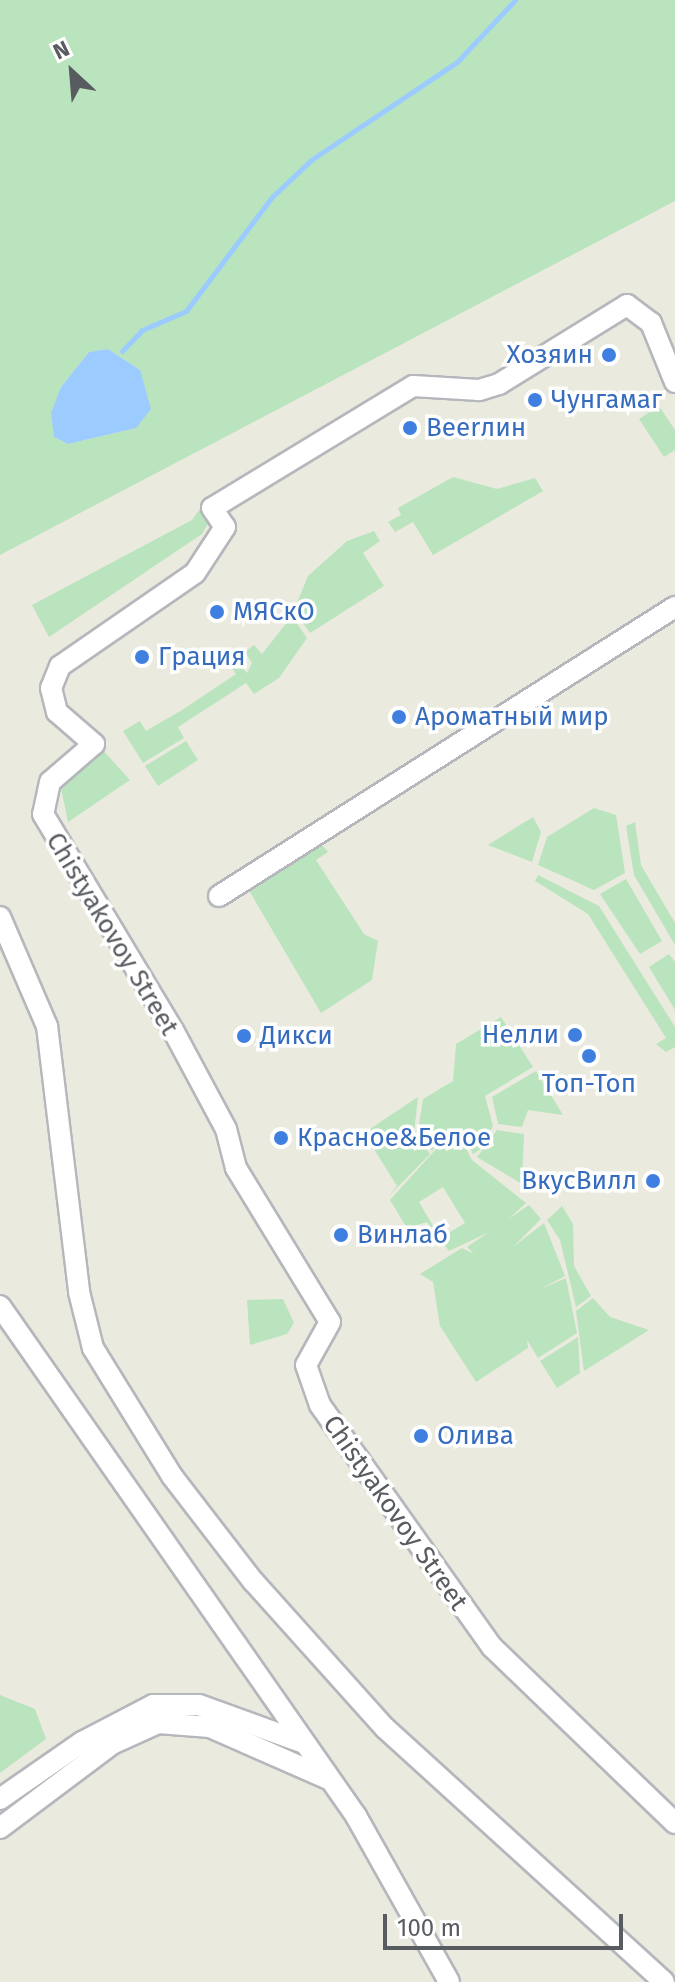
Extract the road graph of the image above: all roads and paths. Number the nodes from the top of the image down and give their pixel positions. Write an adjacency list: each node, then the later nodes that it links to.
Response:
1 (675, 382): 9 (street, Chistyakovoy Street)
2 (675, 607): 3 (street)
3 (219, 896)
4 (0, 917): 12 (street)
5 (0, 1306): 6 (street)
6 (304, 1743): 7 (street); 8 (street)
7 (330, 1779): 10 (street); 11 (street)
8 (0, 1799)
9 (675, 1823)
10 (0, 1828)
11 (449, 1982)
12 (664, 1982)

